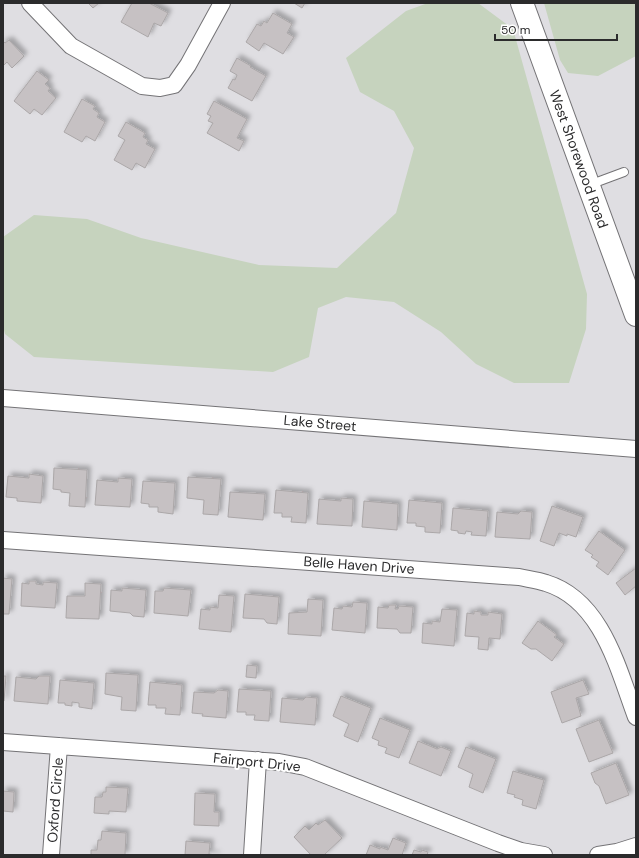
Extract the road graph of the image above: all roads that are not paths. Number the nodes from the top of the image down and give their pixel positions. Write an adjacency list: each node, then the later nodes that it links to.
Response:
1 (30, 3): 2 (street)
2 (222, 3)
3 (522, 3): 5 (main road, West Shorewood Road)
4 (624, 172): 5 (lane)
5 (588, 185): 6 (main road, West Shorewood Road)
6 (636, 315)
7 (3, 398): 8 (street, Lake Street)
8 (636, 449)
9 (3, 540): 10 (street, Belle Haven Drive)
10 (636, 717)
11 (3, 742): 12 (street, Fairport Drive)
12 (59, 746): 13 (street, Fairport Drive); 15 (street, Oxford Circle)
13 (258, 760): 16 (street); 17 (street, Fairport Drive)
14 (636, 846): 18 (street)
15 (51, 855)
16 (252, 855)
17 (544, 855)
18 (598, 855)

